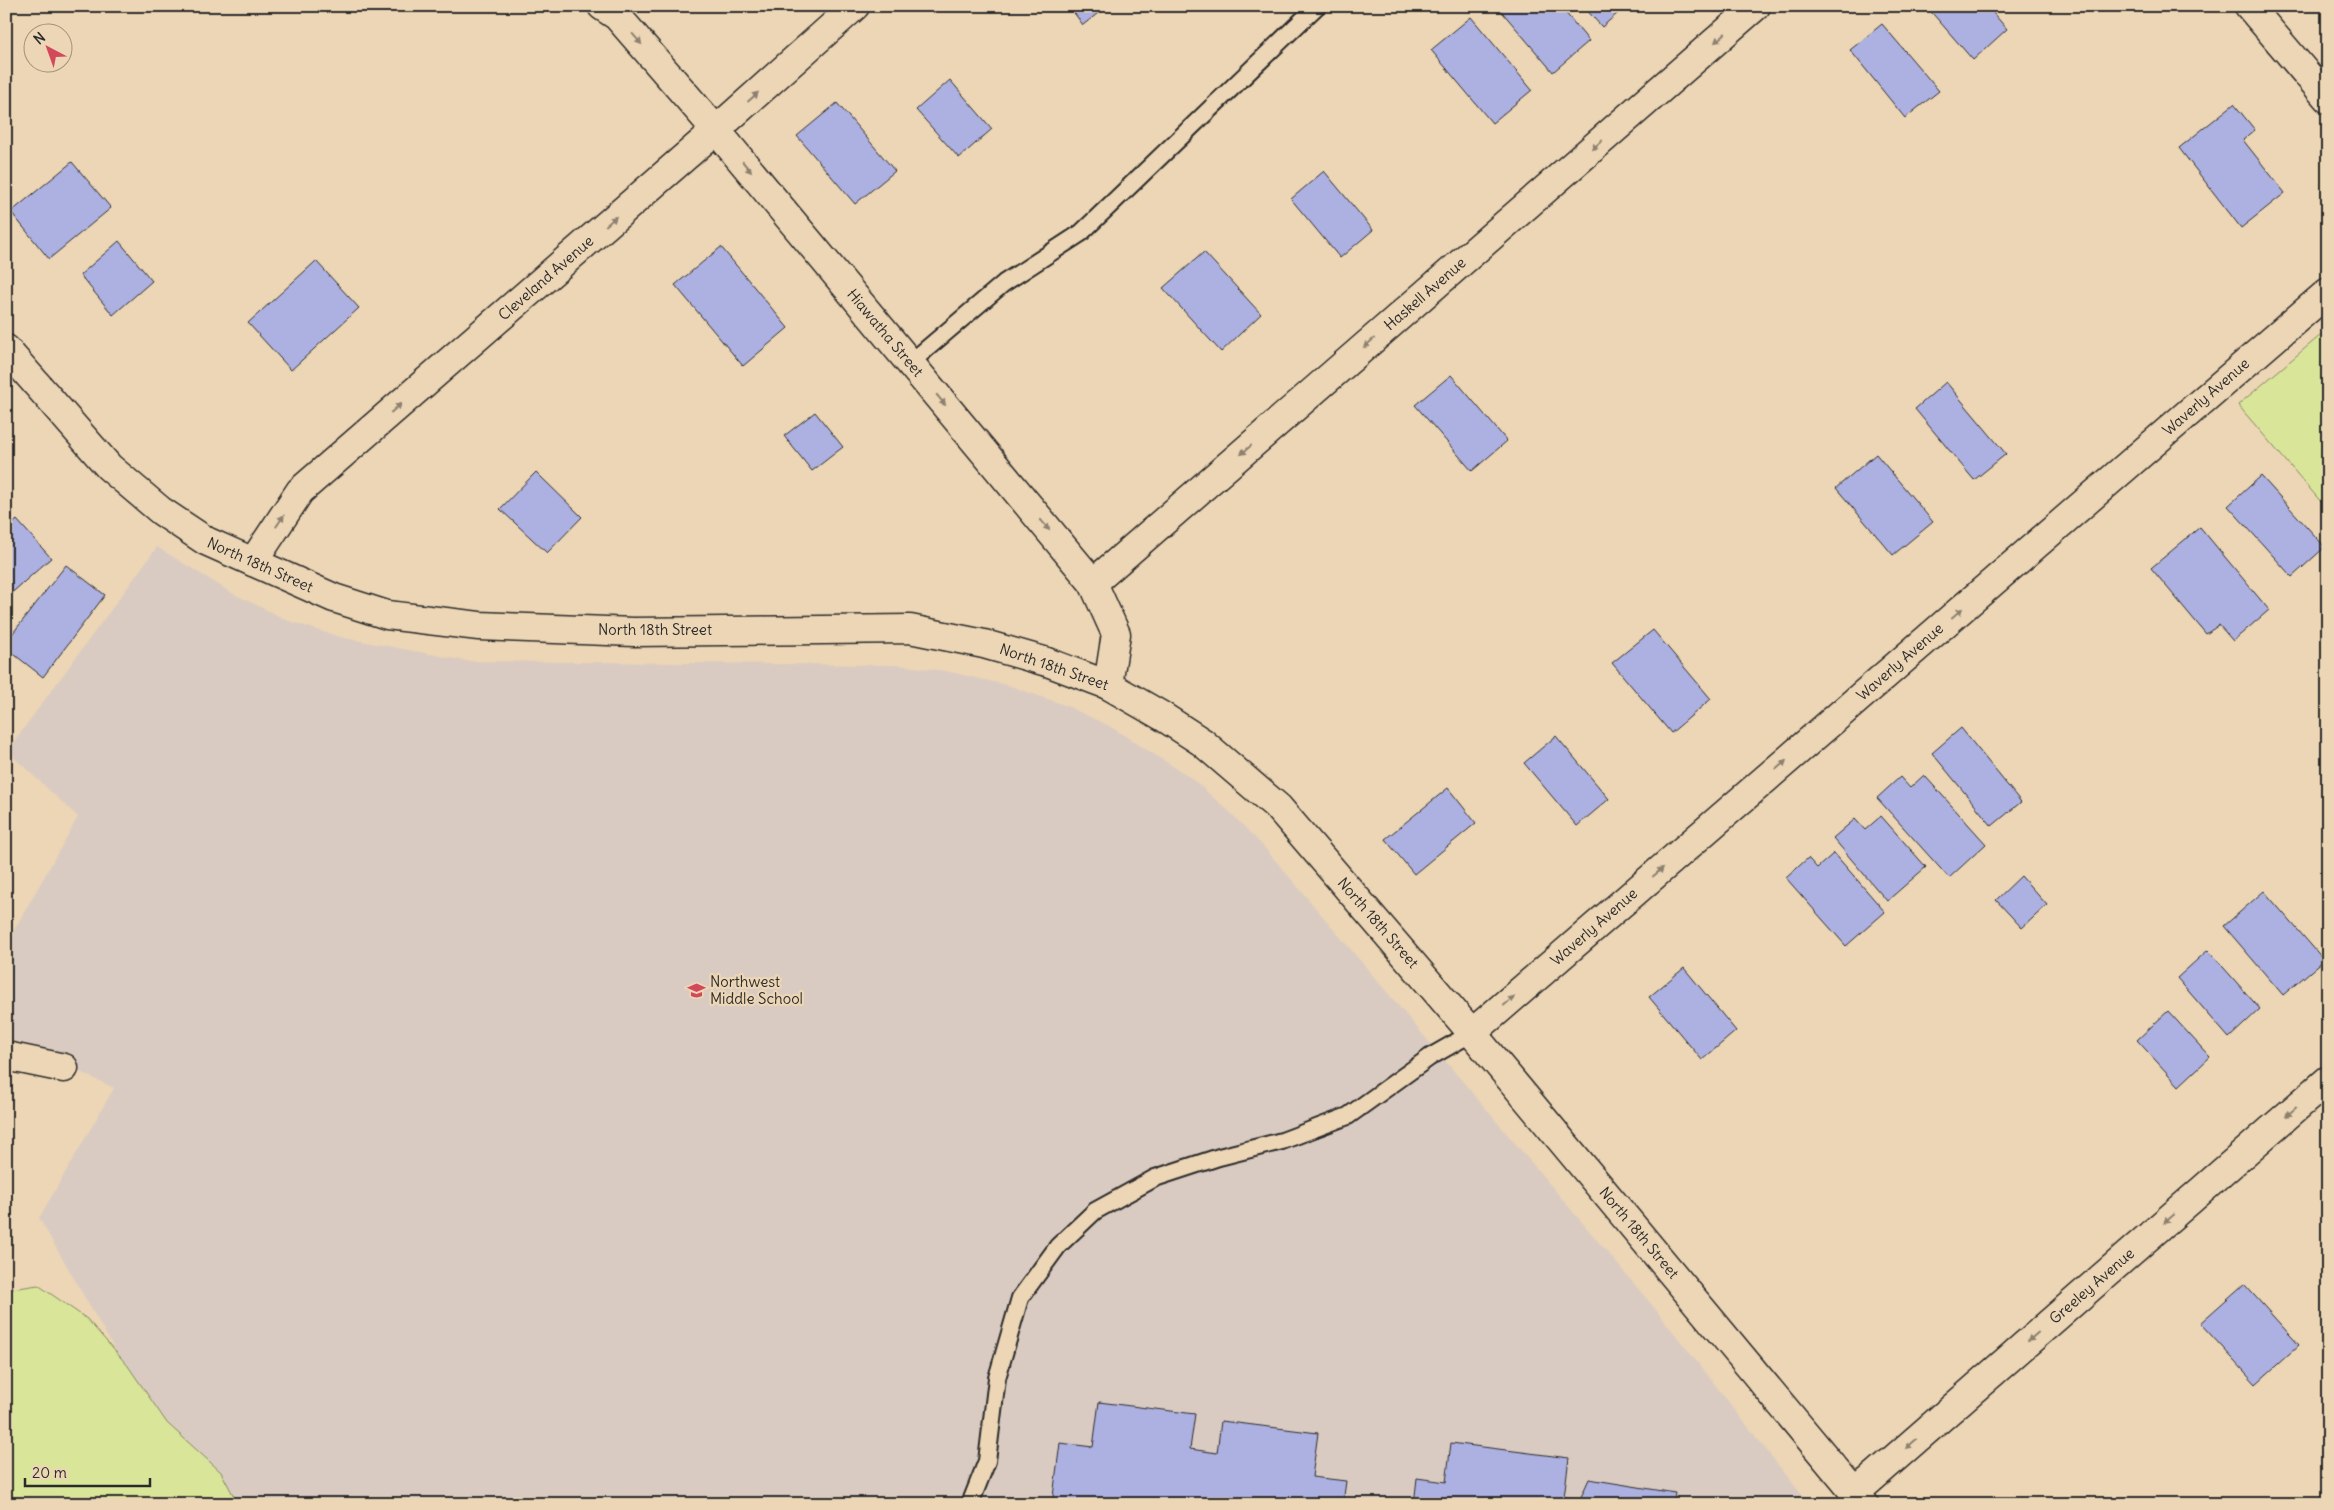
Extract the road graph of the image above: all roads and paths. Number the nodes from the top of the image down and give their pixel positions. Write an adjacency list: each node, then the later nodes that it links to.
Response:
1 (602, 6): 7 (street, Hiawatha Street, one-way to 7)
2 (855, 6): 7 (street, Cleveland Avenue, one-way to 2)
3 (1317, 6): 10 (lane)
4 (1756, 6): 12 (street, Haskell Avenue, one-way to 12)
5 (2249, 6): 6 (street)
6 (2328, 99)
7 (716, 130): 10 (street, Hiawatha Street, one-way to 10); 11 (street, Cleveland Avenue, one-way to 7)
8 (2328, 292): 14 (street, Waverly Avenue, one-way to 8)
9 (6, 349): 11 (street, North 18th Street)
10 (910, 363): 12 (street, Hiawatha Street, one-way to 12)
11 (253, 562): 13 (street, North 18th Street)
12 (1093, 583): 13 (street, Hiawatha Street)
13 (1108, 685): 14 (street, North 18th Street)
14 (1472, 1033): 18 (street, North 18th Street); 19 (lane)
15 (6, 1056): 16 (street)
16 (64, 1068)
17 (2328, 1080): 18 (street, Greeley Avenue, one-way to 18)
18 (1860, 1498)
19 (970, 1504)

